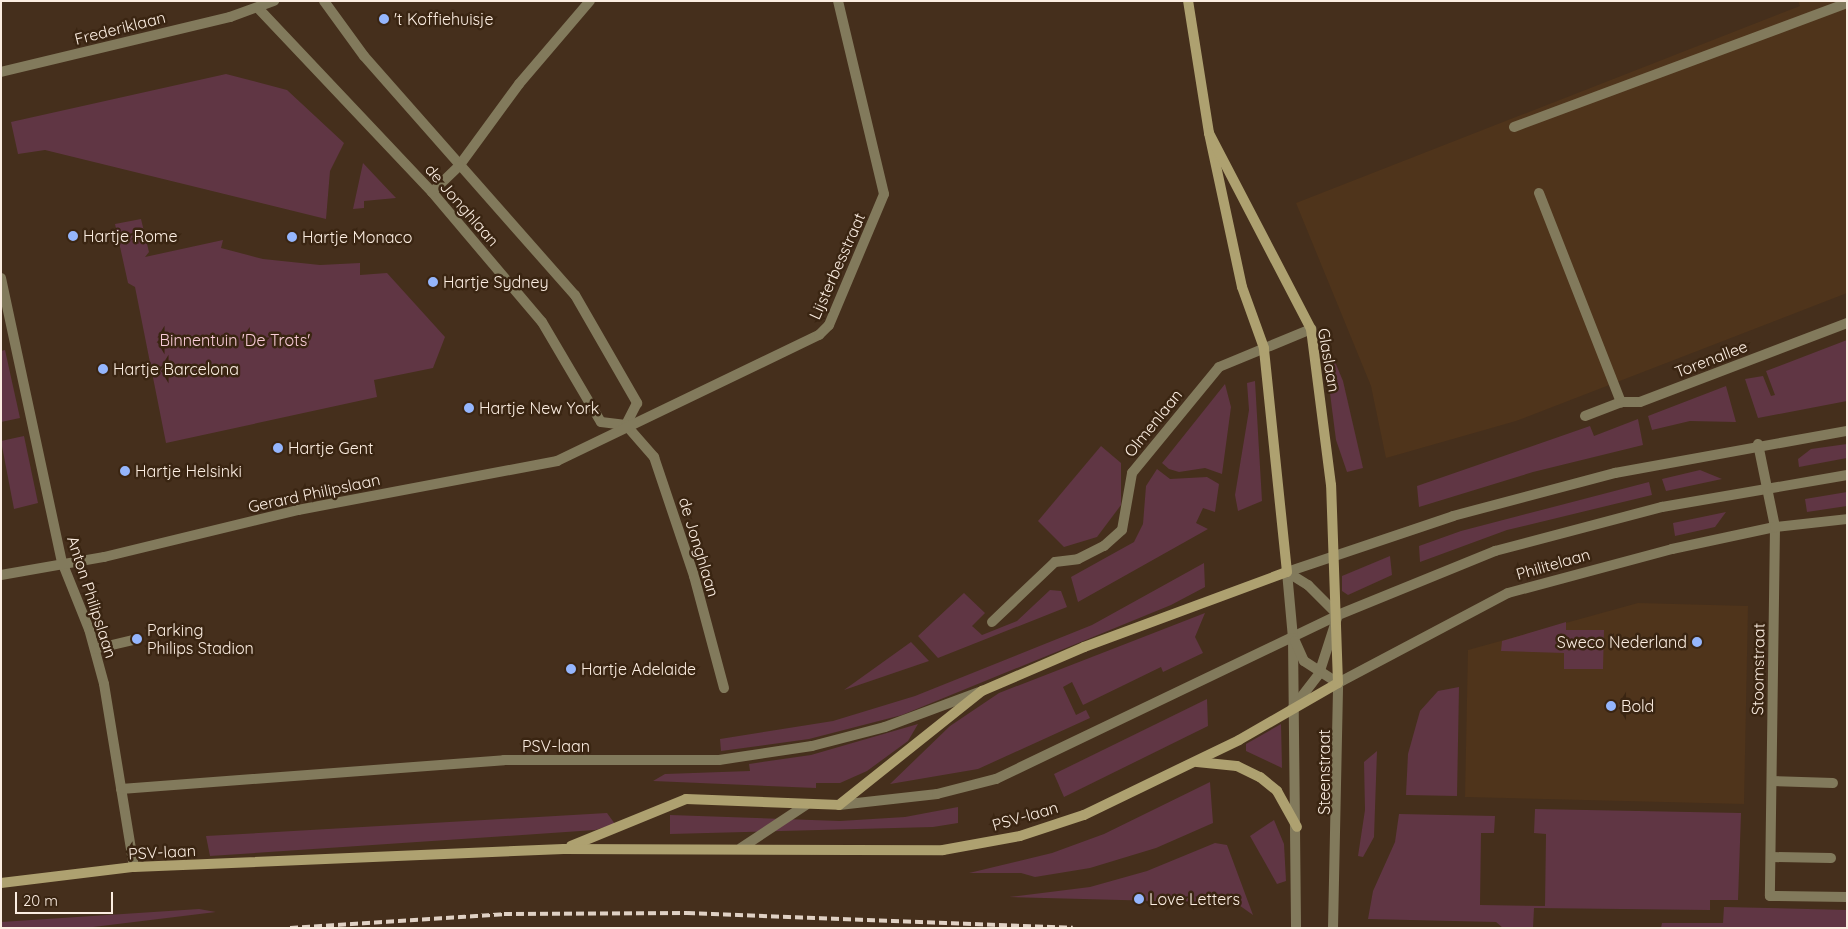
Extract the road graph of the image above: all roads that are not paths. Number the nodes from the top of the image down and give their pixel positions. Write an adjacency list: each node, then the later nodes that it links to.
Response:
1 (274, 1): 7 (street, Frederiklaan)
2 (324, 1): 11 (street, de Jonghlaan)
3 (590, 1): 11 (street)
4 (838, 1): 20 (street, Lijsterbesstraat)
5 (1188, 1): 10 (main road, Glaslaan)
6 (1847, 3): 9 (street)
7 (258, 8): 8 (street, Frederiklaan); 12 (street, de Jonghlaan)
8 (1, 72)
9 (1514, 127)
10 (1208, 133): 16 (main road, Glaslaan); 17 (main road, Glaslaan)
11 (459, 166): 12 (street); 20 (street, de Jonghlaan)
12 (432, 192): 20 (street, de Jonghlaan)
13 (1539, 193): 18 (street)
14 (1, 278): 28 (street, Anton Philipslaan)
15 (1847, 323): 18 (street, Torenallee)
16 (1310, 329): 17 (street, Olmenlaan); 27 (main road, Glaslaan)
17 (1264, 348): 29 (main road, Glaslaan); 32 (street, Olmenlaan)
18 (1621, 402): 19 (street, Torenallee)
19 (1585, 416)
20 (626, 425): 28 (street, Gerard Philipslaan); 38 (street, de Jonghlaan)
21 (1847, 431): 22 (street)
22 (1758, 444): 24 (street, Stoomstraat); 27 (street)
23 (1847, 475): 24 (street, Philitelaan)
24 (1767, 486): 26 (street, Stoomstraat); 31 (street, Philitelaan)
25 (1847, 519): 26 (street, Philitelaan)
26 (1775, 527): 37 (street, Philitelaan); 42 (street, Stoomstraat)
27 (1335, 556): 29 (street); 31 (main road, Glaslaan)
28 (62, 562): 30 (street, Gerard Philipslaan); 35 (street, Anton Philipslaan)
29 (1287, 572): 31 (street); 33 (street, Glaslaan); 39 (main road, PSV-laan)
30 (1, 575)
31 (1338, 616): 33 (street, Philitelaan); 36 (street, Glaslaan); 37 (main road, Steenstraat)
32 (992, 622)
33 (1293, 638): 36 (street, Glaslaan); 40 (street, Glaslaan); 46 (street, PSV-laan)
34 (137, 639): 35 (street)
35 (95, 649): 44 (street, Anton Philipslaan)
36 (1319, 674): 37 (street, Glaslaan); 40 (street, Glaslaan)
37 (1338, 683): 40 (main road, Philitelaan); 56 (street, Steenstraat)
38 (724, 688)
39 (982, 691): 44 (street, PSV-laan); 46 (main road, PSV-laan)
40 (1292, 710): 41 (main road, PSV-laan); 47 (street, Steenstraat)
41 (1196, 762): 47 (main road); 48 (main road, PSV-laan)
42 (1772, 781): 43 (street); 50 (street, Stoomstraat)
43 (1833, 783)
44 (121, 789): 52 (street, Anton Philipslaan)
45 (806, 805): 46 (main road, PSV-laan); 48 (street); 49 (main road, PSV-laan)
46 (839, 805)
47 (1296, 828): 55 (street, Steenstraat)
48 (742, 848): 49 (main road, PSV-laan)
49 (564, 849): 52 (main road, PSV-laan)
50 (1771, 858): 51 (street); 54 (street, Stoomstraat)
51 (1831, 858)
52 (134, 868): 53 (main road, PSV-laan)
53 (1, 883)
54 (1847, 897)
55 (1296, 928)
56 (1333, 928)

